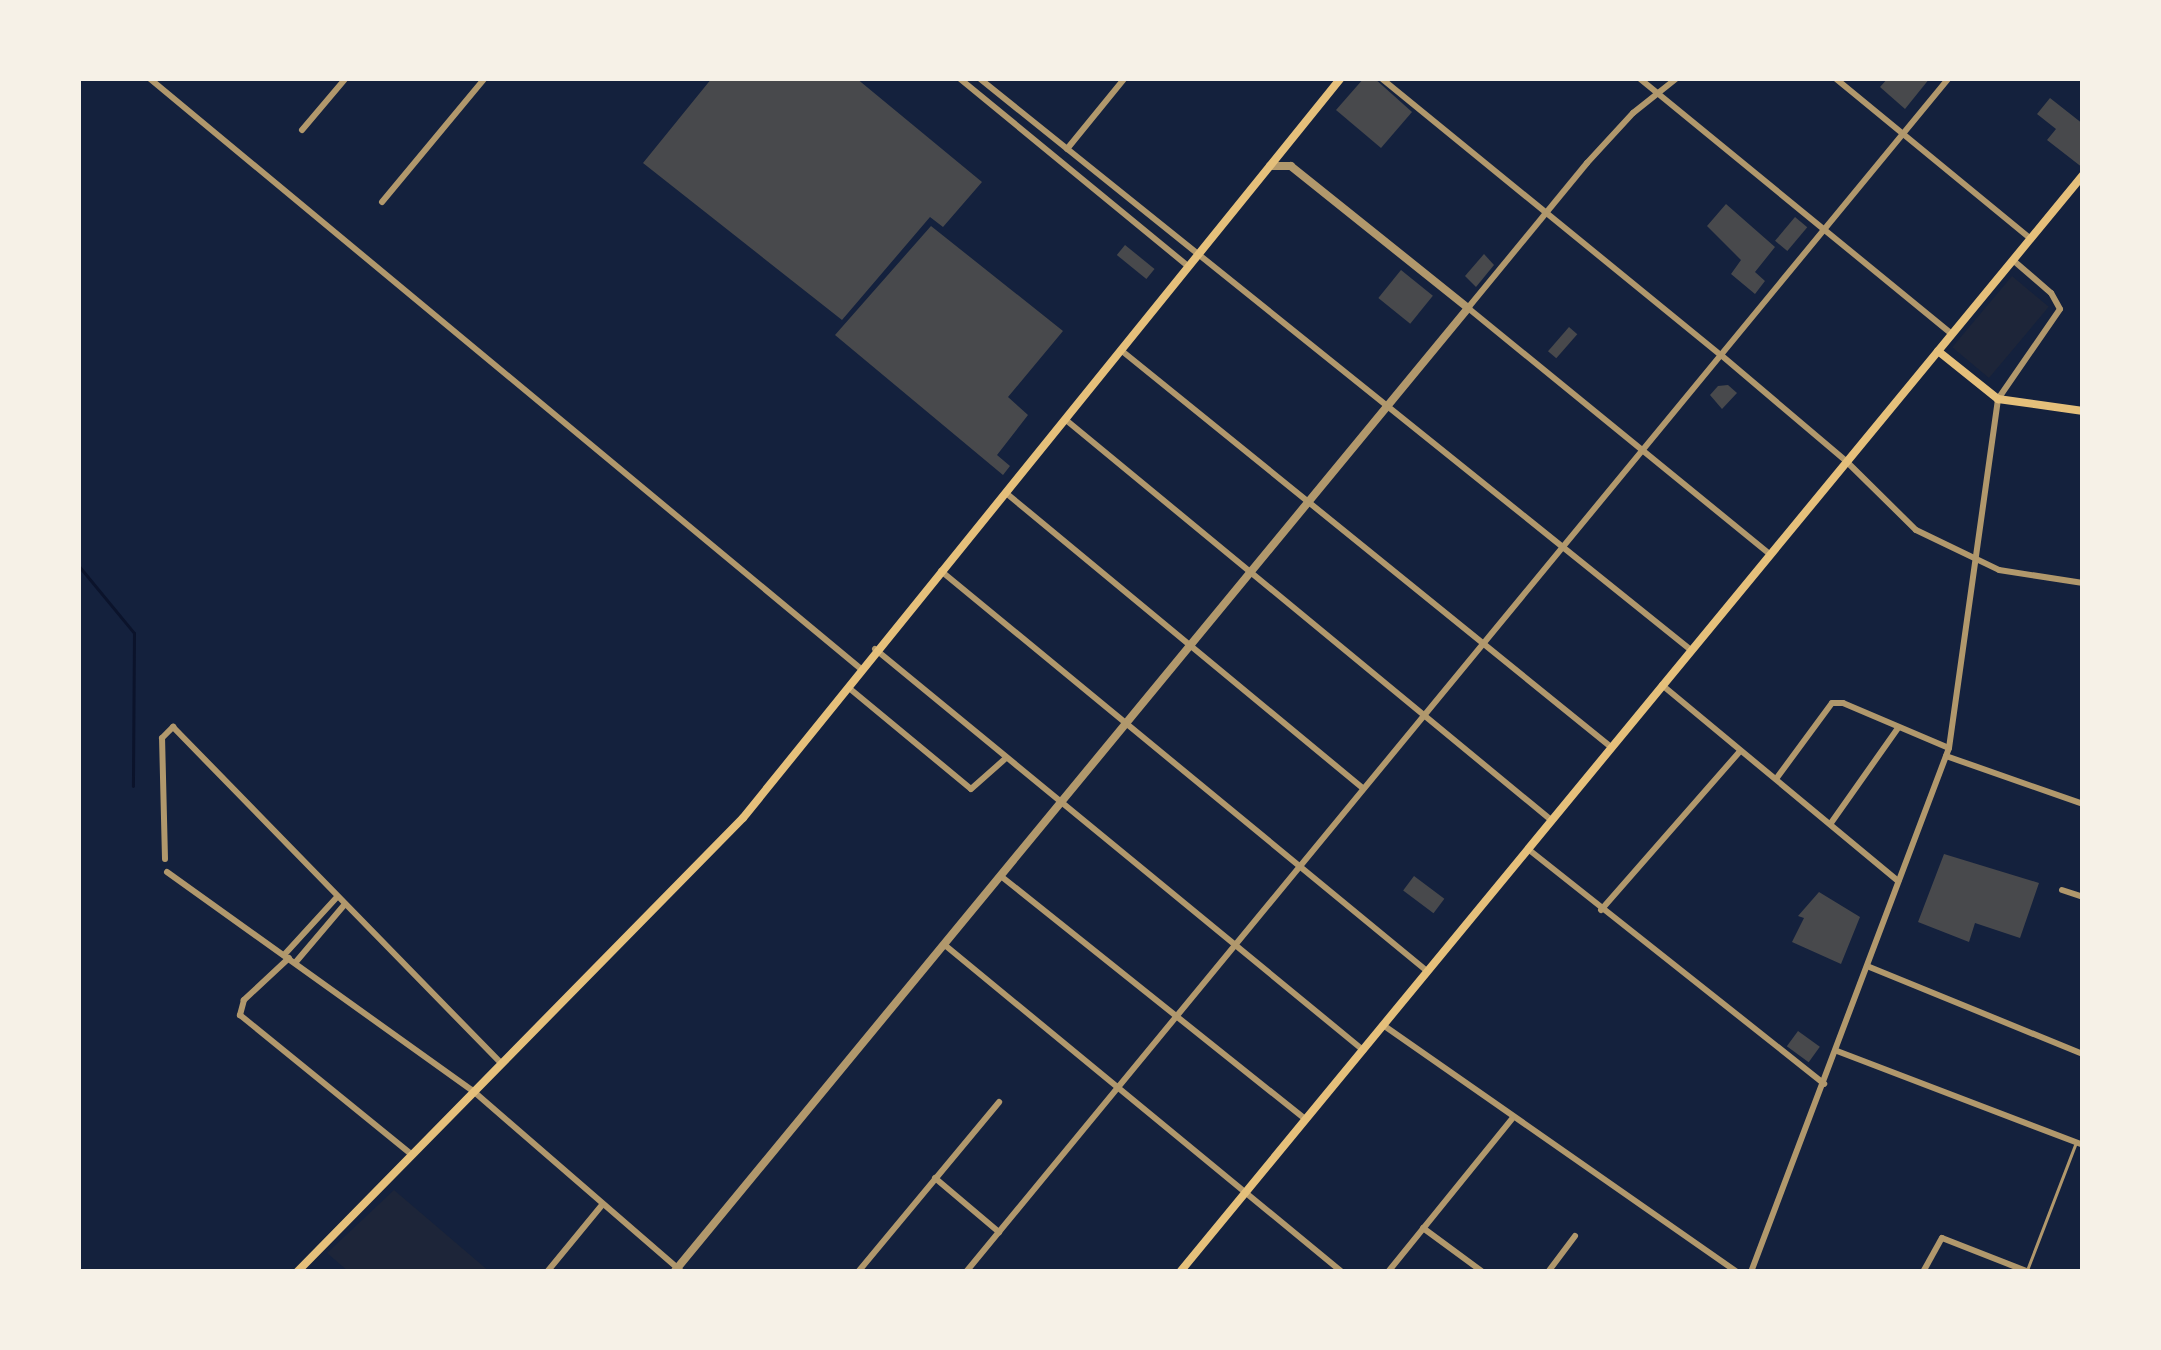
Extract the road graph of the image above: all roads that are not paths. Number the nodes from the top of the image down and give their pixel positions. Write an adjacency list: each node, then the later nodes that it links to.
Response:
1 (149, 78): 51 (street)
2 (346, 78): 14 (street)
3 (485, 78): 21 (street)
4 (959, 78): 27 (street)
5 (979, 78): 17 (street)
6 (1125, 78): 17 (street)
7 (1341, 78): 16 (main road)
8 (1381, 78): 22 (street)
9 (1639, 78): 13 (street)
10 (1677, 78): 13 (street)
11 (1835, 78): 15 (street)
12 (1949, 78): 15 (street)
13 (1659, 94): 22 (street); 23 (street)
14 (302, 130)
15 (1902, 135): 23 (street); 24 (street)
16 (1288, 143): 18 (main road); 19 (street)
17 (1067, 149): 25 (street)
18 (1270, 166): 19 (street); 25 (main road)
19 (1291, 166): 28 (street)
20 (2083, 175): 24 (main road)
21 (382, 202)
22 (1545, 213): 28 (street); 32 (street)
23 (1822, 230): 29 (street); 32 (street)
24 (2030, 238): 26 (main road)
25 (1200, 254): 27 (main road); 34 (street)
26 (2014, 261): 29 (main road); 33 (street)
27 (1189, 267): 30 (main road)
28 (1468, 308): 34 (street); 37 (street)
29 (1952, 334): 31 (main road)
30 (1121, 351): 36 (main road); 40 (street)
31 (1938, 351): 33 (main road); 38 (main road)
32 (1721, 355): 37 (street); 38 (street)
33 (1998, 399): 35 (main road); 43 (street)
34 (1392, 406): 40 (street); 41 (street)
35 (2083, 411)
36 (1066, 420): 39 (main road); 45 (street)
37 (1643, 448): 41 (street); 42 (street)
38 (1846, 461): 42 (main road); 43 (street)
39 (1006, 493): 44 (main road); 48 (street)
40 (1310, 503): 45 (street); 47 (street)
41 (1560, 544): 47 (street); 50 (street)
42 (1770, 554): 50 (main road)
43 (1977, 563): 46 (street); 59 (street)
44 (941, 571): 49 (main road); 55 (street)
45 (1252, 572): 48 (street); 54 (street)
46 (2083, 583)
47 (1484, 643): 54 (street); 57 (street)
48 (1192, 646): 55 (street); 62 (street)
49 (875, 649): 51 (main road); 60 (street)
50 (1691, 650): 53 (main road)
51 (860, 668): 52 (main road)
52 (846, 685): 60 (street); 88 (main road)
53 (1662, 686): 57 (main road); 58 (street)
54 (1423, 715): 62 (street); 65 (street)
55 (1125, 726): 63 (street); 69 (street)
56 (1898, 728): 59 (street); 61 (street); 66 (street)
57 (1612, 747): 65 (main road)
58 (1740, 751): 61 (street); 77 (street)
59 (1948, 752): 64 (street); 72 (street)
60 (1006, 758): 63 (street)
61 (1776, 778): 66 (street)
62 (1362, 788): 69 (street)
63 (1063, 804): 71 (street); 79 (street)
64 (2083, 804)
65 (1551, 820): 67 (main road)
66 (1831, 824): 72 (street)
67 (1528, 849): 77 (street); 82 (main road)
68 (165, 859): 74 (street)
69 (1297, 868): 79 (street); 82 (street)
70 (167, 872): 80 (street)
71 (1002, 877): 78 (street); 83 (street)
72 (1898, 881): 81 (street)
73 (2062, 890): 75 (street)
74 (338, 897): 76 (street); 80 (street)
75 (2083, 897)
76 (345, 904): 80 (street); 88 (street)
77 (1601, 910): 89 (street)
78 (946, 946): 91 (street); 103 (street)
79 (1235, 946): 83 (street); 85 (street)
80 (289, 958): 90 (street); 96 (street)
81 (1867, 966): 86 (street); 87 (street)
82 (1427, 971): 84 (main road)
83 (1176, 1019): 91 (street); 94 (street)
84 (1383, 1025): 85 (main road); 93 (street)
85 (1363, 1050): 94 (main road)
86 (1837, 1051): 89 (street); 95 (street)
87 (2082, 1052)
88 (500, 1062): 90 (main road)
89 (1824, 1084): 114 (street)
90 (472, 1090): 96 (main road); 99 (street)
91 (1117, 1091): 98 (street); 101 (street)
92 (999, 1102): 97 (street)
93 (1512, 1119): 100 (street); 113 (street)
94 (1306, 1120): 98 (main road)
95 (2079, 1143): 116 (lane)
96 (410, 1154): 104 (main road)
97 (935, 1178): 101 (street); 106 (street)
98 (1245, 1194): 108 (main road); 109 (street)
99 (602, 1205): 103 (street); 105 (street)
100 (1422, 1228): 110 (street); 111 (street)
101 (999, 1232): 107 (street)
102 (1575, 1236): 112 (street)
103 (678, 1271)
104 (297, 1272)
105 (547, 1272)
106 (858, 1272)
107 (966, 1272)
108 (1180, 1272)
109 (1342, 1272)
110 (1388, 1272)
111 (1483, 1272)
112 (1548, 1272)
113 (1737, 1272)
114 (1751, 1272)
115 (1923, 1272): 116 (street)
116 (2026, 1272)

